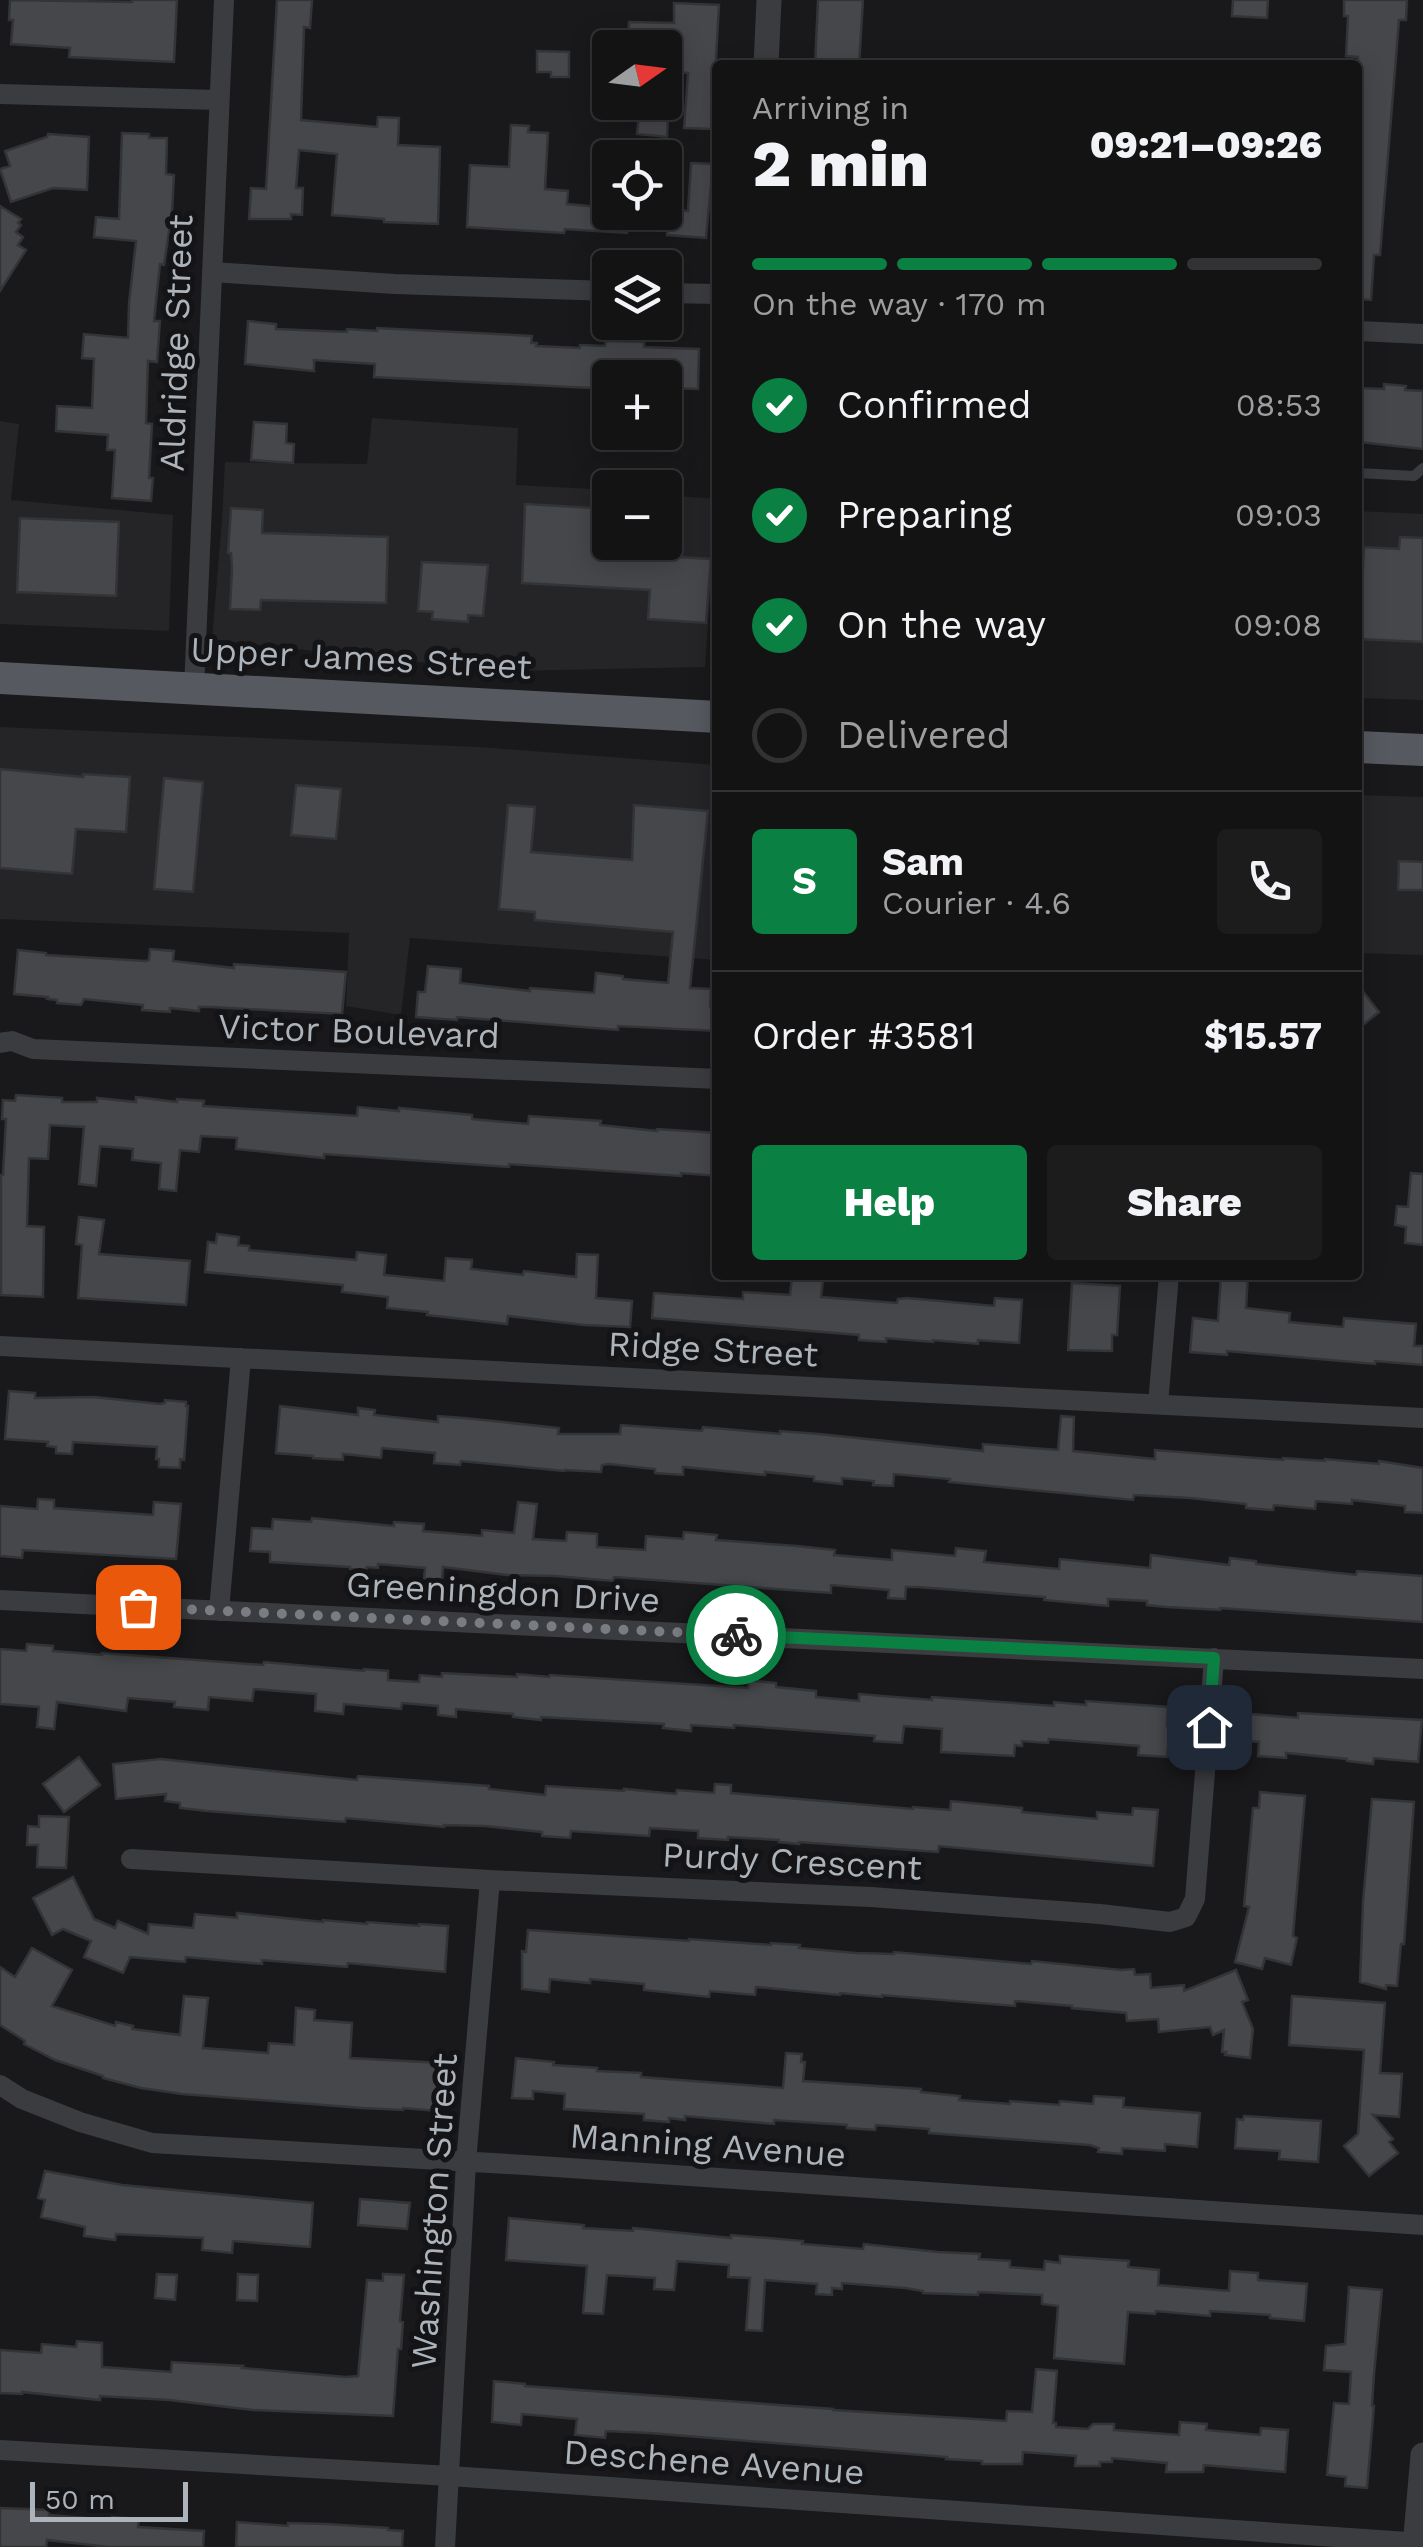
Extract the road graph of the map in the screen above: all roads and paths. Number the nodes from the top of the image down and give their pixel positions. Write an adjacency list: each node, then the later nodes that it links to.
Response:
1 (224, 0): 5 (street, Aldridge Street)
2 (770, 0): 3 (street)
3 (766, 60)
4 (0, 94): 5 (street)
5 (219, 100): 6 (street, Aldridge Street)
6 (212, 272): 7 (street); 15 (street, Aldridge Street)
7 (592, 290)
8 (682, 293): 9 (street)
9 (712, 294)
10 (1362, 330): 11 (street)
11 (1423, 334)
12 (1423, 468): 13 (lane)
13 (1362, 473)
14 (0, 678): 15 (main road, Upper James Street)
15 (194, 689): 16 (main road, Upper James Street)
16 (712, 717)
17 (1362, 747): 18 (main road)
18 (1423, 750)
19 (0, 1043): 20 (street, Victor Boulevard)
20 (712, 1079)
21 (1169, 1280): 24 (street)
22 (0, 1346): 23 (street, Ridge Street)
23 (242, 1358): 24 (street, Ridge Street); 27 (street)
24 (1158, 1404): 25 (street, Ridge Street)
25 (1423, 1418)
26 (0, 1600): 27 (street, Greeningdon Drive)
27 (219, 1611): 28 (street, Greeningdon Drive)
28 (1214, 1658): 29 (street, Greeningdon Drive); 31 (street, Purdy Crescent)
29 (1423, 1669)
30 (131, 1859): 31 (street, Purdy Crescent)
31 (490, 1880): 33 (street, Washington Street)
32 (0, 2086): 33 (street, Manning Avenue)
33 (466, 2163): 34 (street, Manning Avenue); 37 (street, Washington Street)
34 (1423, 2226)
35 (0, 2450): 37 (street, Deschene Avenue)
36 (1423, 2456): 38 (street)
37 (450, 2476): 38 (street, Deschene Avenue); 39 (street, Washington Street)
38 (1418, 2544)
39 (445, 2547)

